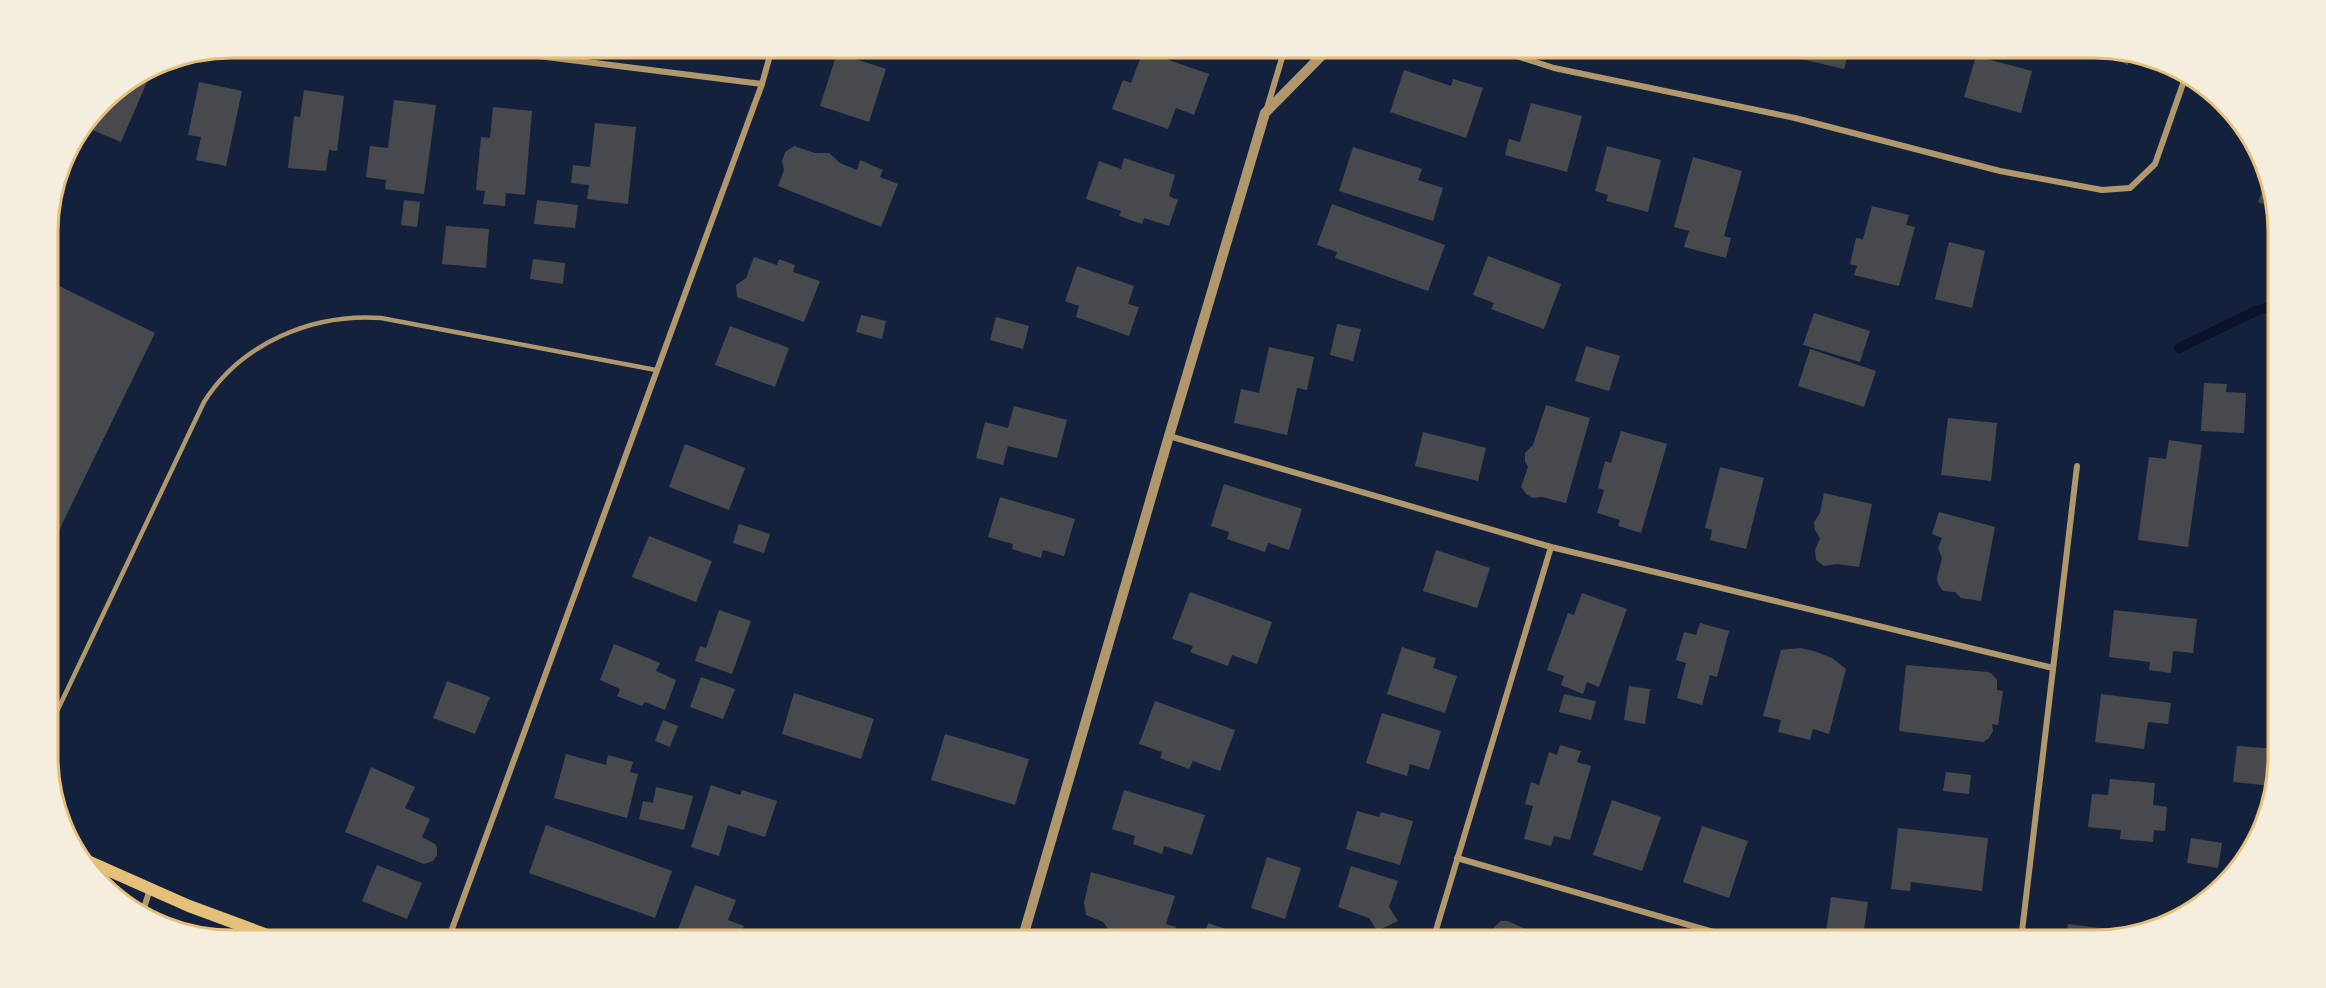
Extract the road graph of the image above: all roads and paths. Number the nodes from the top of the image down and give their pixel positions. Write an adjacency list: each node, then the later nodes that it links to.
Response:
1 (555, 58): 6 (street)
2 (769, 58): 6 (street)
3 (1282, 58): 8 (street)
4 (1319, 58): 8 (street)
5 (1522, 58): 7 (street)
6 (762, 84): 9 (street)
7 (2183, 84)
8 (1265, 113): 10 (street)
9 (656, 370): 14 (lane); 23 (street)
10 (1169, 436): 12 (street); 24 (street)
11 (2078, 466): 13 (street)
12 (1551, 547): 13 (street); 15 (street)
13 (2053, 668): 21 (street)
14 (59, 707)
15 (1457, 858): 19 (street); 20 (street)
16 (99, 866): 17 (main road)
17 (150, 889): 18 (street); 22 (main road)
18 (145, 905)
19 (1436, 929)
20 (1704, 929)
21 (2022, 929)
22 (255, 930)
23 (452, 930)
24 (1025, 930)

